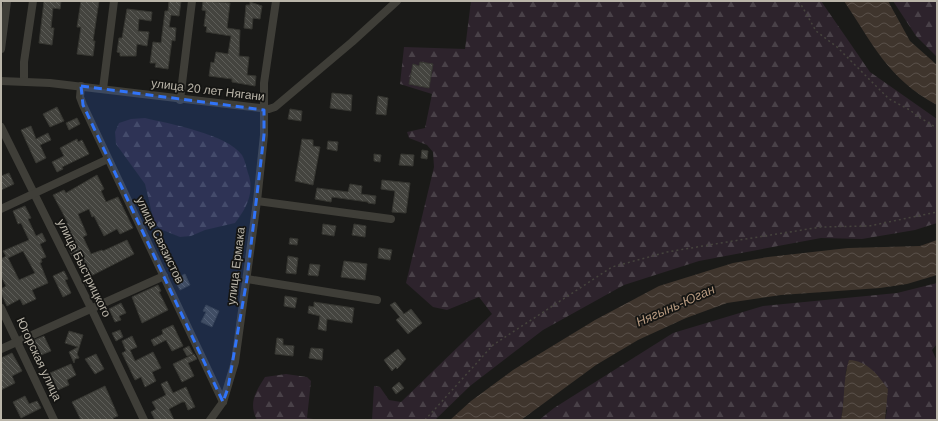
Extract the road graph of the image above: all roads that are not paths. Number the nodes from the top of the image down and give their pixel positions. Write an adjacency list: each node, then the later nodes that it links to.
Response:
1 (7, 1): 7 (street)
2 (33, 1): 8 (street)
3 (114, 1): 11 (street)
4 (192, 1): 12 (street)
5 (276, 1): 13 (street, улица Ермака)
6 (397, 1): 13 (street, улица 20 лет Нягани)
7 (1, 49)
8 (24, 80): 9 (street, улица 20 лет Нягани); 10 (street, улица 20 лет Нягани)
9 (1, 81)
10 (81, 86): 11 (street, улица 20 лет Нягани); 15 (street, улица Связистов)
11 (103, 89): 12 (street, улица 20 лет Нягани)
12 (180, 100): 13 (street, улица 20 лет Нягани)
13 (264, 110): 17 (street, улица Ермака)
14 (1, 128): 16 (street, улица Быстрицкого)
15 (108, 159): 16 (street); 20 (street, улица Связистов)
16 (33, 194): 18 (street); 24 (street, улица Быстрицкого)
17 (257, 201): 19 (street); 21 (street, улица Ермака)
18 (1, 209)
19 (391, 219)
20 (164, 276): 24 (street); 27 (street, улица Связистов)
21 (247, 279): 22 (street); 27 (street, улица Ермака)
22 (377, 300)
23 (1, 308): 25 (street, Югорская улица)
24 (91, 308): 25 (street); 29 (street, улица Быстрицкого)
25 (17, 341): 26 (street); 28 (street, Югорская улица)
26 (1, 349)
27 (223, 402): 30 (street, улица Ермака)
28 (54, 420)
29 (144, 420)
30 (210, 420)

